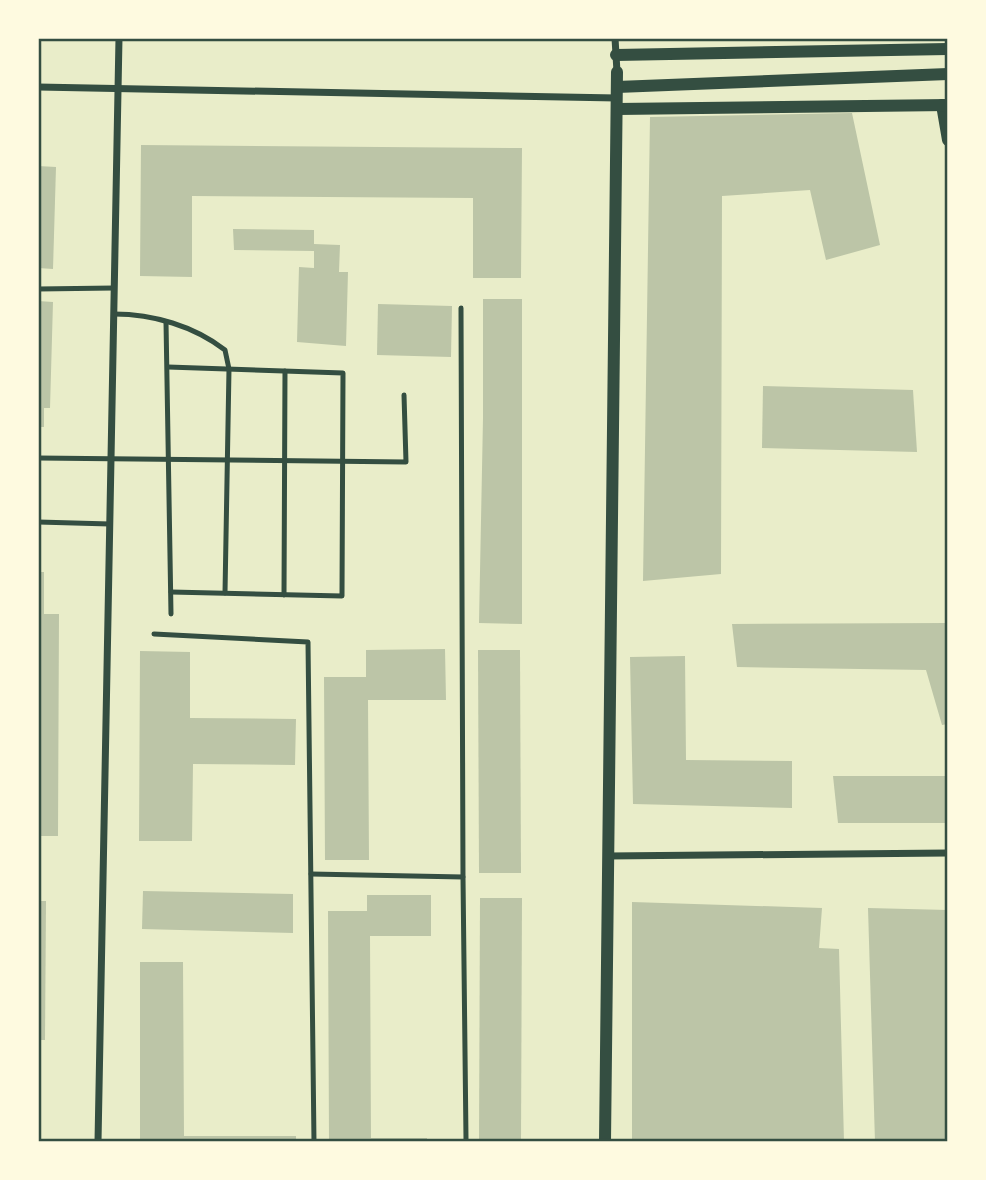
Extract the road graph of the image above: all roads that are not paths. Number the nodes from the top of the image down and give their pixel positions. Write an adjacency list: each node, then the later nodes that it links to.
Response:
1 (119, 38): 8 (street)
2 (615, 38): 4 (street)
3 (947, 49): 4 (street)
4 (616, 55): 5 (street)
5 (617, 72): 9 (street)
6 (947, 74): 9 (street)
7 (38, 87): 8 (street)
8 (118, 87): 9 (street); 12 (street)
9 (617, 98): 10 (street); 35 (street)
10 (945, 105): 11 (street)
11 (947, 139)
12 (114, 288): 13 (lane); 15 (street)
13 (38, 289)
14 (461, 308): 37 (lane)
15 (114, 314): 16 (lane); 22 (street)
16 (166, 322): 17 (lane); 18 (lane)
17 (168, 368): 18 (lane); 23 (lane)
18 (229, 369): 19 (lane); 24 (lane)
19 (285, 371): 25 (lane); 26 (lane)
20 (404, 395): 26 (lane)
21 (38, 458): 22 (lane)
22 (111, 459): 23 (lane); 28 (street)
23 (169, 459): 24 (lane); 29 (lane)
24 (228, 460): 25 (lane); 30 (lane)
25 (284, 461): 26 (lane); 31 (lane)
26 (342, 461): 31 (lane)
27 (38, 522): 28 (lane)
28 (110, 524): 39 (street)
29 (171, 592): 30 (lane); 32 (lane)
30 (225, 593): 31 (lane)
31 (284, 594)
32 (172, 614)
33 (155, 634): 36 (lane)
34 (947, 853): 35 (street)
35 (608, 856): 41 (street)
36 (311, 874): 37 (lane); 40 (lane)
37 (463, 877): 38 (lane)
38 (466, 1139)
39 (98, 1142)
40 (314, 1142)
41 (605, 1142)

